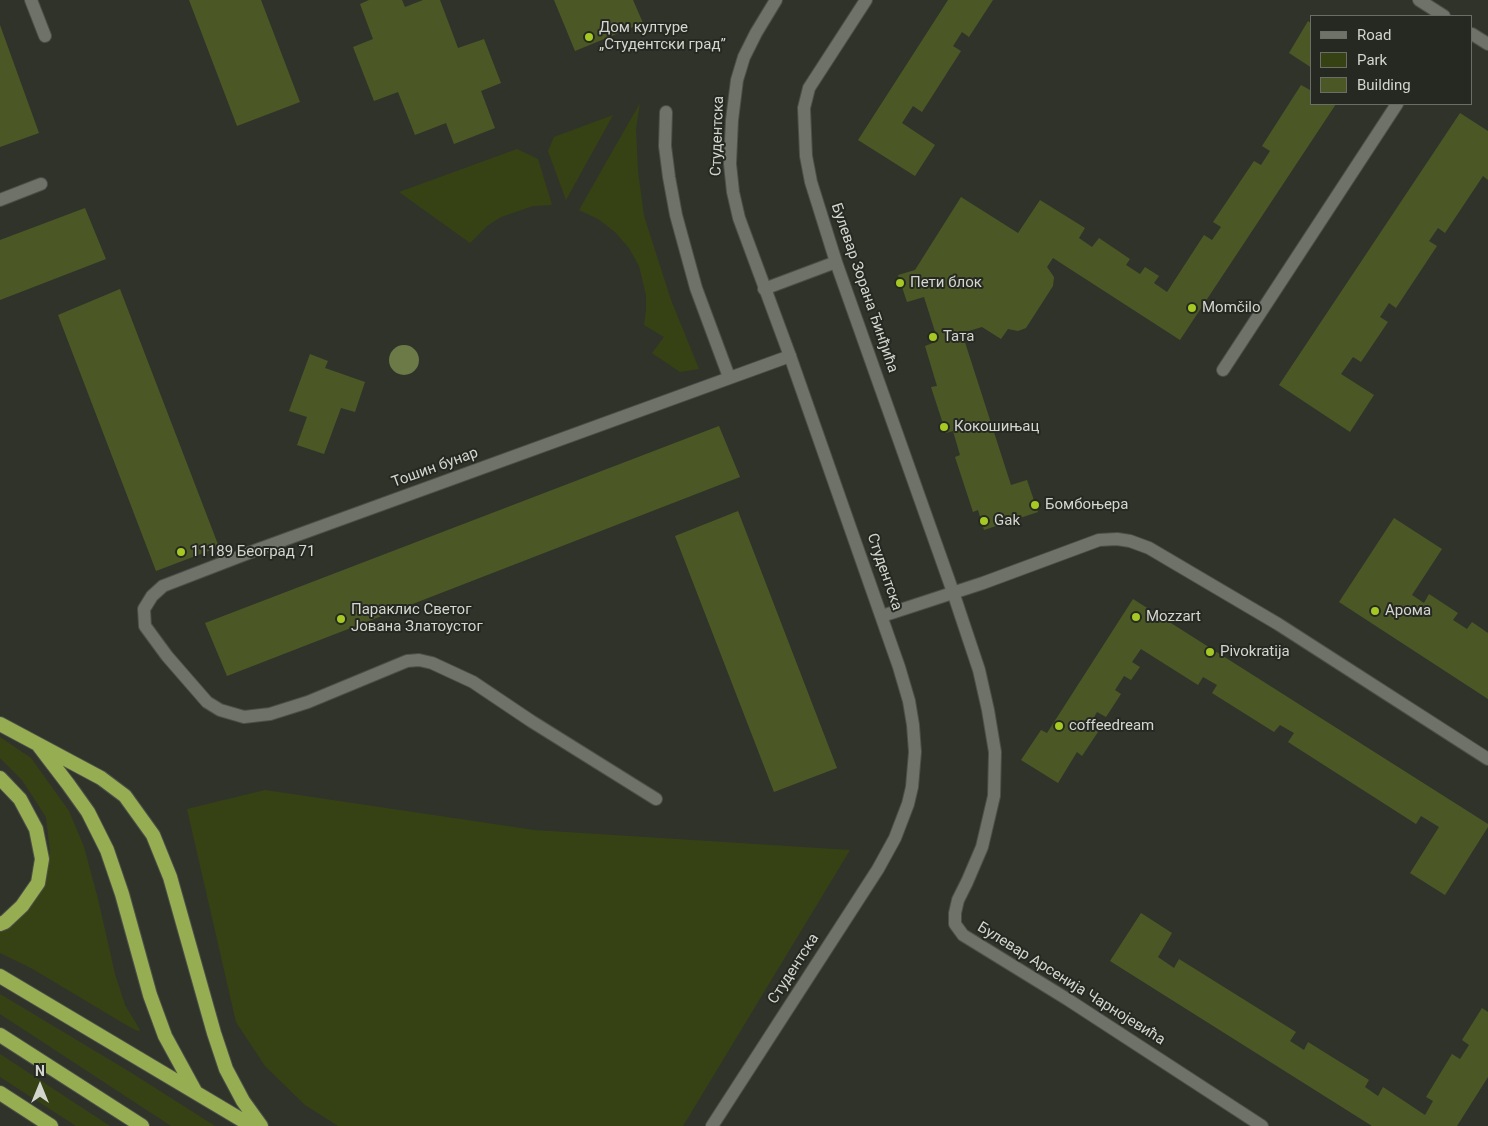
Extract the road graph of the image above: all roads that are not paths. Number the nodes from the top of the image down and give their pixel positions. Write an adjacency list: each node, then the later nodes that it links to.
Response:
1 (31, 0): 7 (street)
2 (776, 0): 14 (street, Студентска)
3 (866, 0): 13 (street, Булевар Зорана Ђинђића)
4 (1419, 0): 5 (street)
5 (1442, 15)
6 (1473, 35): 8 (street)
7 (45, 36)
8 (1488, 44)
9 (1397, 105): 16 (street)
10 (666, 112): 17 (street)
11 (41, 184): 12 (street)
12 (0, 200)
13 (836, 262): 14 (street); 18 (street, Булевар Зорана Ђинђића)
14 (764, 289): 15 (street, Студентска)
15 (790, 356): 17 (street, Тошин бунар); 19 (street, Студентска)
16 (1223, 370)
17 (729, 377): 24 (street, Тошин бунар)
18 (953, 592): 19 (street); 22 (street); 35 (street, Булевар Арсенија Чарнојевића)
19 (882, 616): 34 (street, Студентска)
20 (0, 724): 21 (highway)
21 (34, 741): 28 (highway); 33 (highway)
22 (1488, 759)
23 (0, 778): 25 (highway)
24 (656, 799)
25 (0, 924)
26 (0, 976): 28 (highway)
27 (0, 1035): 31 (highway)
28 (195, 1091): 32 (highway)
29 (0, 1093): 30 (highway)
30 (51, 1126)
31 (142, 1126)
32 (252, 1126)
33 (261, 1126)
34 (712, 1126)
35 (1262, 1126)

